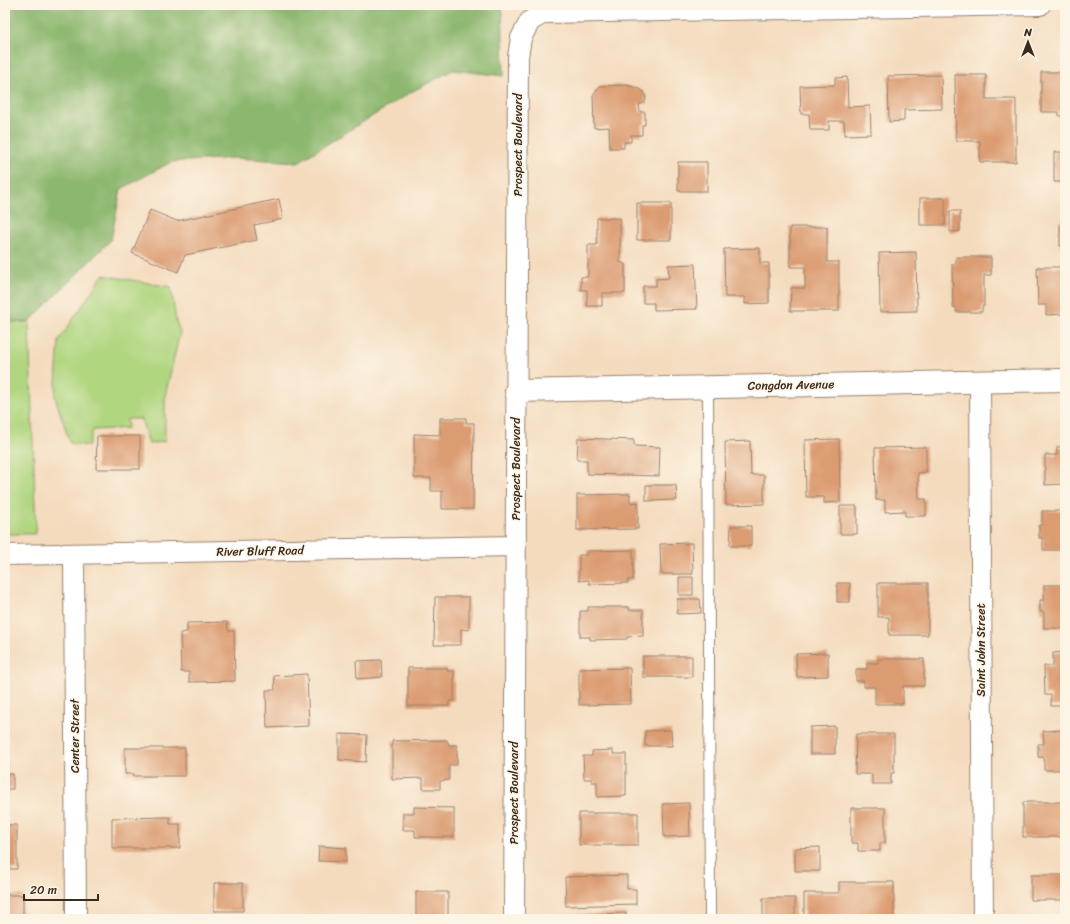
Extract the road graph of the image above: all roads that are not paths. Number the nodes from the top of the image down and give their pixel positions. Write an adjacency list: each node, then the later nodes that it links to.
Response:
1 (1040, 5): 5 (street, Prospect Boulevard)
2 (1065, 380): 3 (street, Congdon Avenue)
3 (980, 381): 4 (street, Congdon Avenue); 12 (street, Saint John Street)
4 (708, 387): 5 (street, Congdon Avenue); 11 (lane)
5 (516, 391): 6 (street, Prospect Boulevard)
6 (516, 546): 7 (street, River Bluff Road); 10 (street, Prospect Boulevard)
7 (74, 554): 8 (street, River Bluff Road); 9 (street, Center Street)
8 (5, 555)
9 (76, 919)
10 (514, 919)
11 (710, 919)
12 (983, 919)

